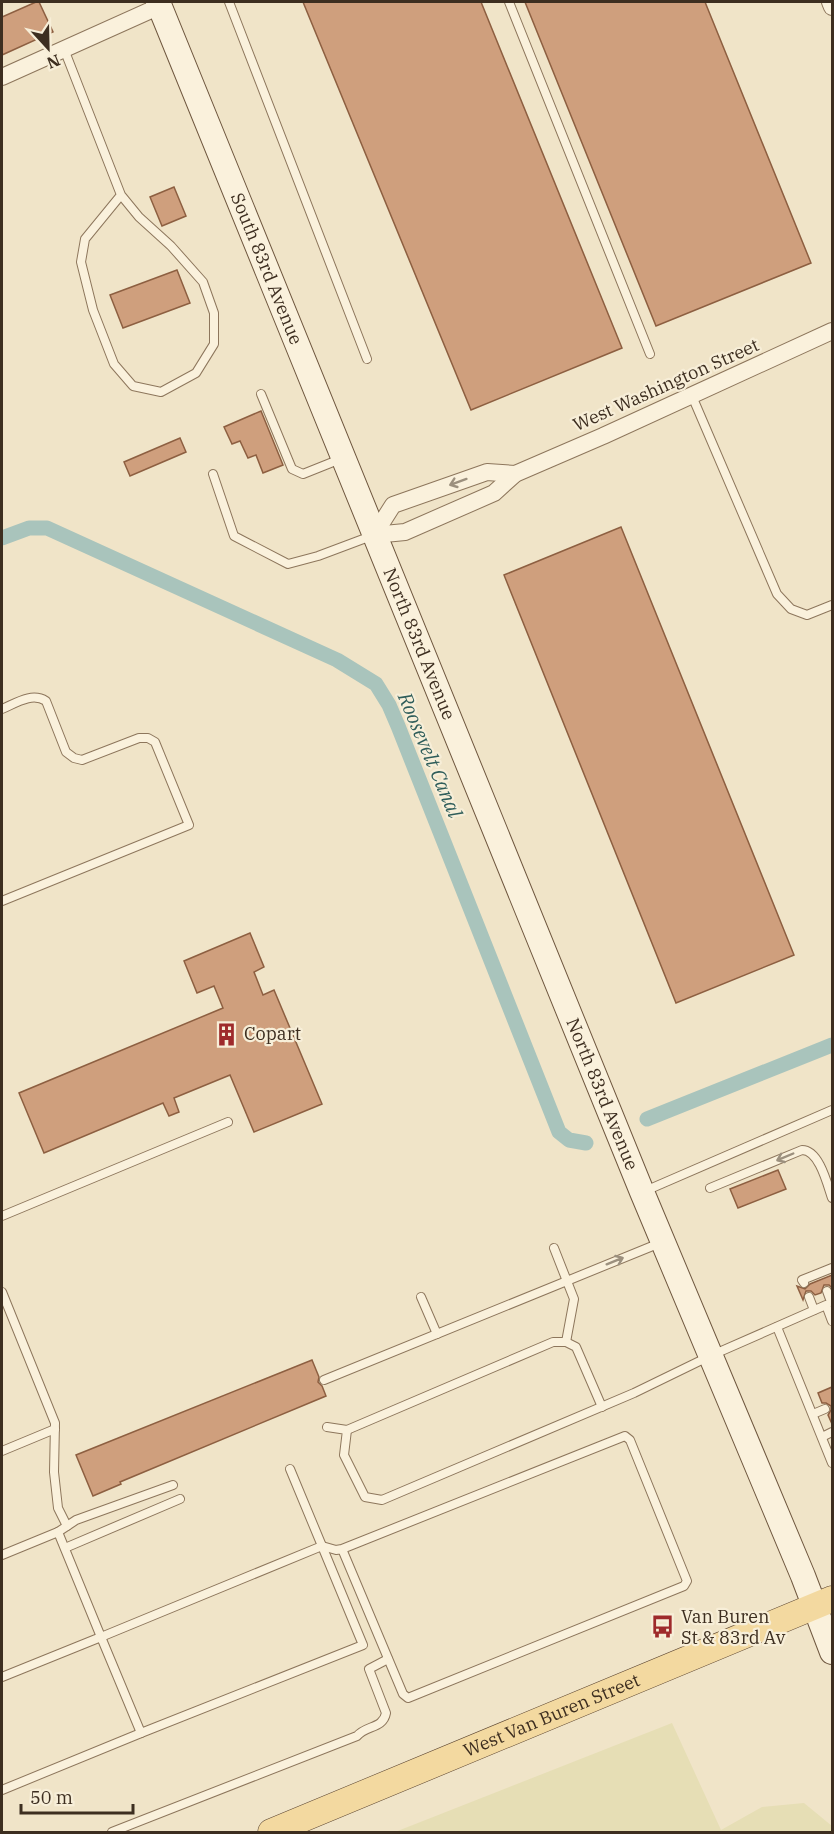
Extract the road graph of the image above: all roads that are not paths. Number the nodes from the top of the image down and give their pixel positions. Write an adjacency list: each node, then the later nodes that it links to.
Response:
1 (229, 2): 11 (lane)
2 (509, 2): 10 (lane)
3 (830, 2): 5 (street)
4 (163, 3): 6 (street); 14 (main road, South 83rd Avenue)
5 (832, 7)
6 (64, 49): 7 (street); 8 (lane)
7 (2, 77)
8 (122, 195): 8 (lane)
9 (832, 331): 13 (street, West Washington Street)
10 (650, 354)
11 (367, 359)
12 (261, 394): 14 (lane)
13 (692, 396): 16 (street, West Washington Street); 18 (lane)
14 (344, 458): 17 (main road, South 83rd Avenue)
15 (213, 474): 17 (lane)
16 (515, 474): 17 (street, West Washington Street); 17 (street, West Washington Street, one-way to 17)
17 (374, 535): 24 (main road, North 83rd Avenue)
18 (832, 605)
19 (2, 709): 20 (lane)
20 (2, 902)
21 (832, 1110): 24 (lane)
22 (228, 1122): 26 (lane)
23 (710, 1188): 25 (lane, one-way to 23)
24 (642, 1192): 27 (main road, North 83rd Avenue)
25 (832, 1198)
26 (2, 1216)
27 (663, 1242): 30 (lane, one-way to 27); 42 (main road, North 83rd Avenue)
28 (554, 1248): 30 (lane)
29 (832, 1268): 31 (lane)
30 (567, 1281): 40 (lane); 41 (lane)
31 (804, 1284)
32 (826, 1290): 36 (lane)
33 (2, 1292): 48 (lane)
34 (421, 1297): 40 (lane)
35 (809, 1297): 37 (lane)
36 (830, 1303): 37 (lane); 38 (lane)
37 (814, 1310): 39 (lane)
38 (832, 1320)
39 (777, 1327): 42 (lane); 46 (lane)
40 (436, 1334): 43 (lane)
41 (566, 1342): 44 (lane); 49 (lane)
42 (710, 1356): 44 (lane); 63 (main road, North 83rd Avenue)
43 (324, 1380)
44 (602, 1407): 49 (lane)
45 (825, 1408): 46 (lane)
46 (813, 1414): 51 (lane)
47 (327, 1427): 49 (lane)
48 (55, 1429): 52 (lane); 57 (lane)
49 (347, 1430)
50 (832, 1432): 51 (lane)
51 (822, 1437): 53 (lane)
52 (2, 1450)
53 (832, 1460)
54 (290, 1469): 59 (lane)
55 (173, 1485): 57 (lane)
56 (180, 1499): 60 (lane)
57 (67, 1526): 58 (lane)
58 (58, 1532): 60 (lane); 62 (lane)
59 (322, 1546): 61 (lane); 64 (lane); 68 (lane)
60 (65, 1548): 64 (lane)
61 (342, 1549): 66 (lane); 66 (lane)
62 (2, 1555)
63 (824, 1603): 65 (main road, North 83rd Avenue); 71 (main road, West Van Buren Street)
64 (101, 1637): 67 (lane); 68 (lane)
65 (832, 1652)
66 (388, 1659): 70 (lane)
67 (2, 1677)
68 (141, 1733): 69 (lane)
69 (2, 1790)
70 (112, 1833)
71 (271, 1833)

